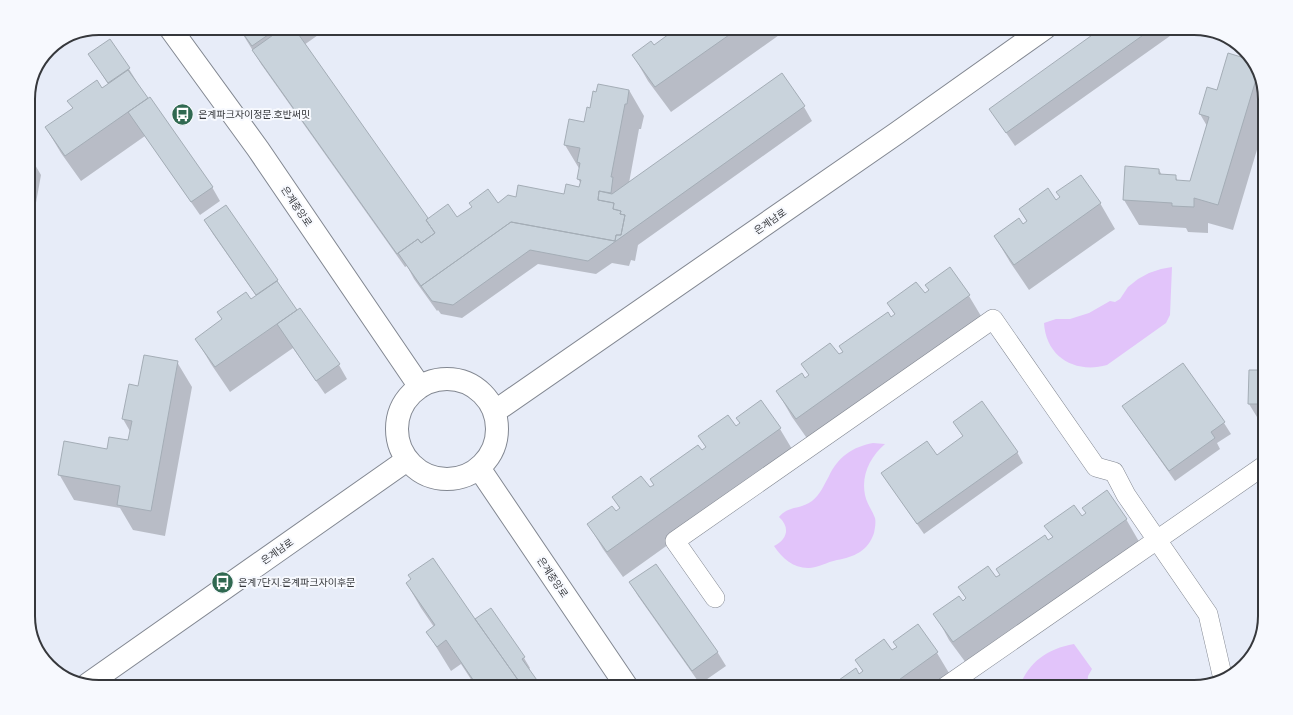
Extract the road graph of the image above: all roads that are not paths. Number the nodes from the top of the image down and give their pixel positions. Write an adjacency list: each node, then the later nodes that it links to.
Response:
1 (175, 35): 3 (street, 은계중앙로)
2 (1035, 35): 4 (street, 은계남로)
3 (420, 387): 4 (street); 5 (street)
4 (494, 412): 6 (street)
5 (407, 460): 6 (street); 11 (street, 은계남로)
6 (479, 468): 12 (street, 은계중앙로)
7 (1258, 470): 8 (street)
8 (1157, 540): 9 (street); 10 (street); 13 (street)
9 (715, 598)
10 (1222, 673)
11 (94, 680)
12 (622, 680)
13 (955, 680)

